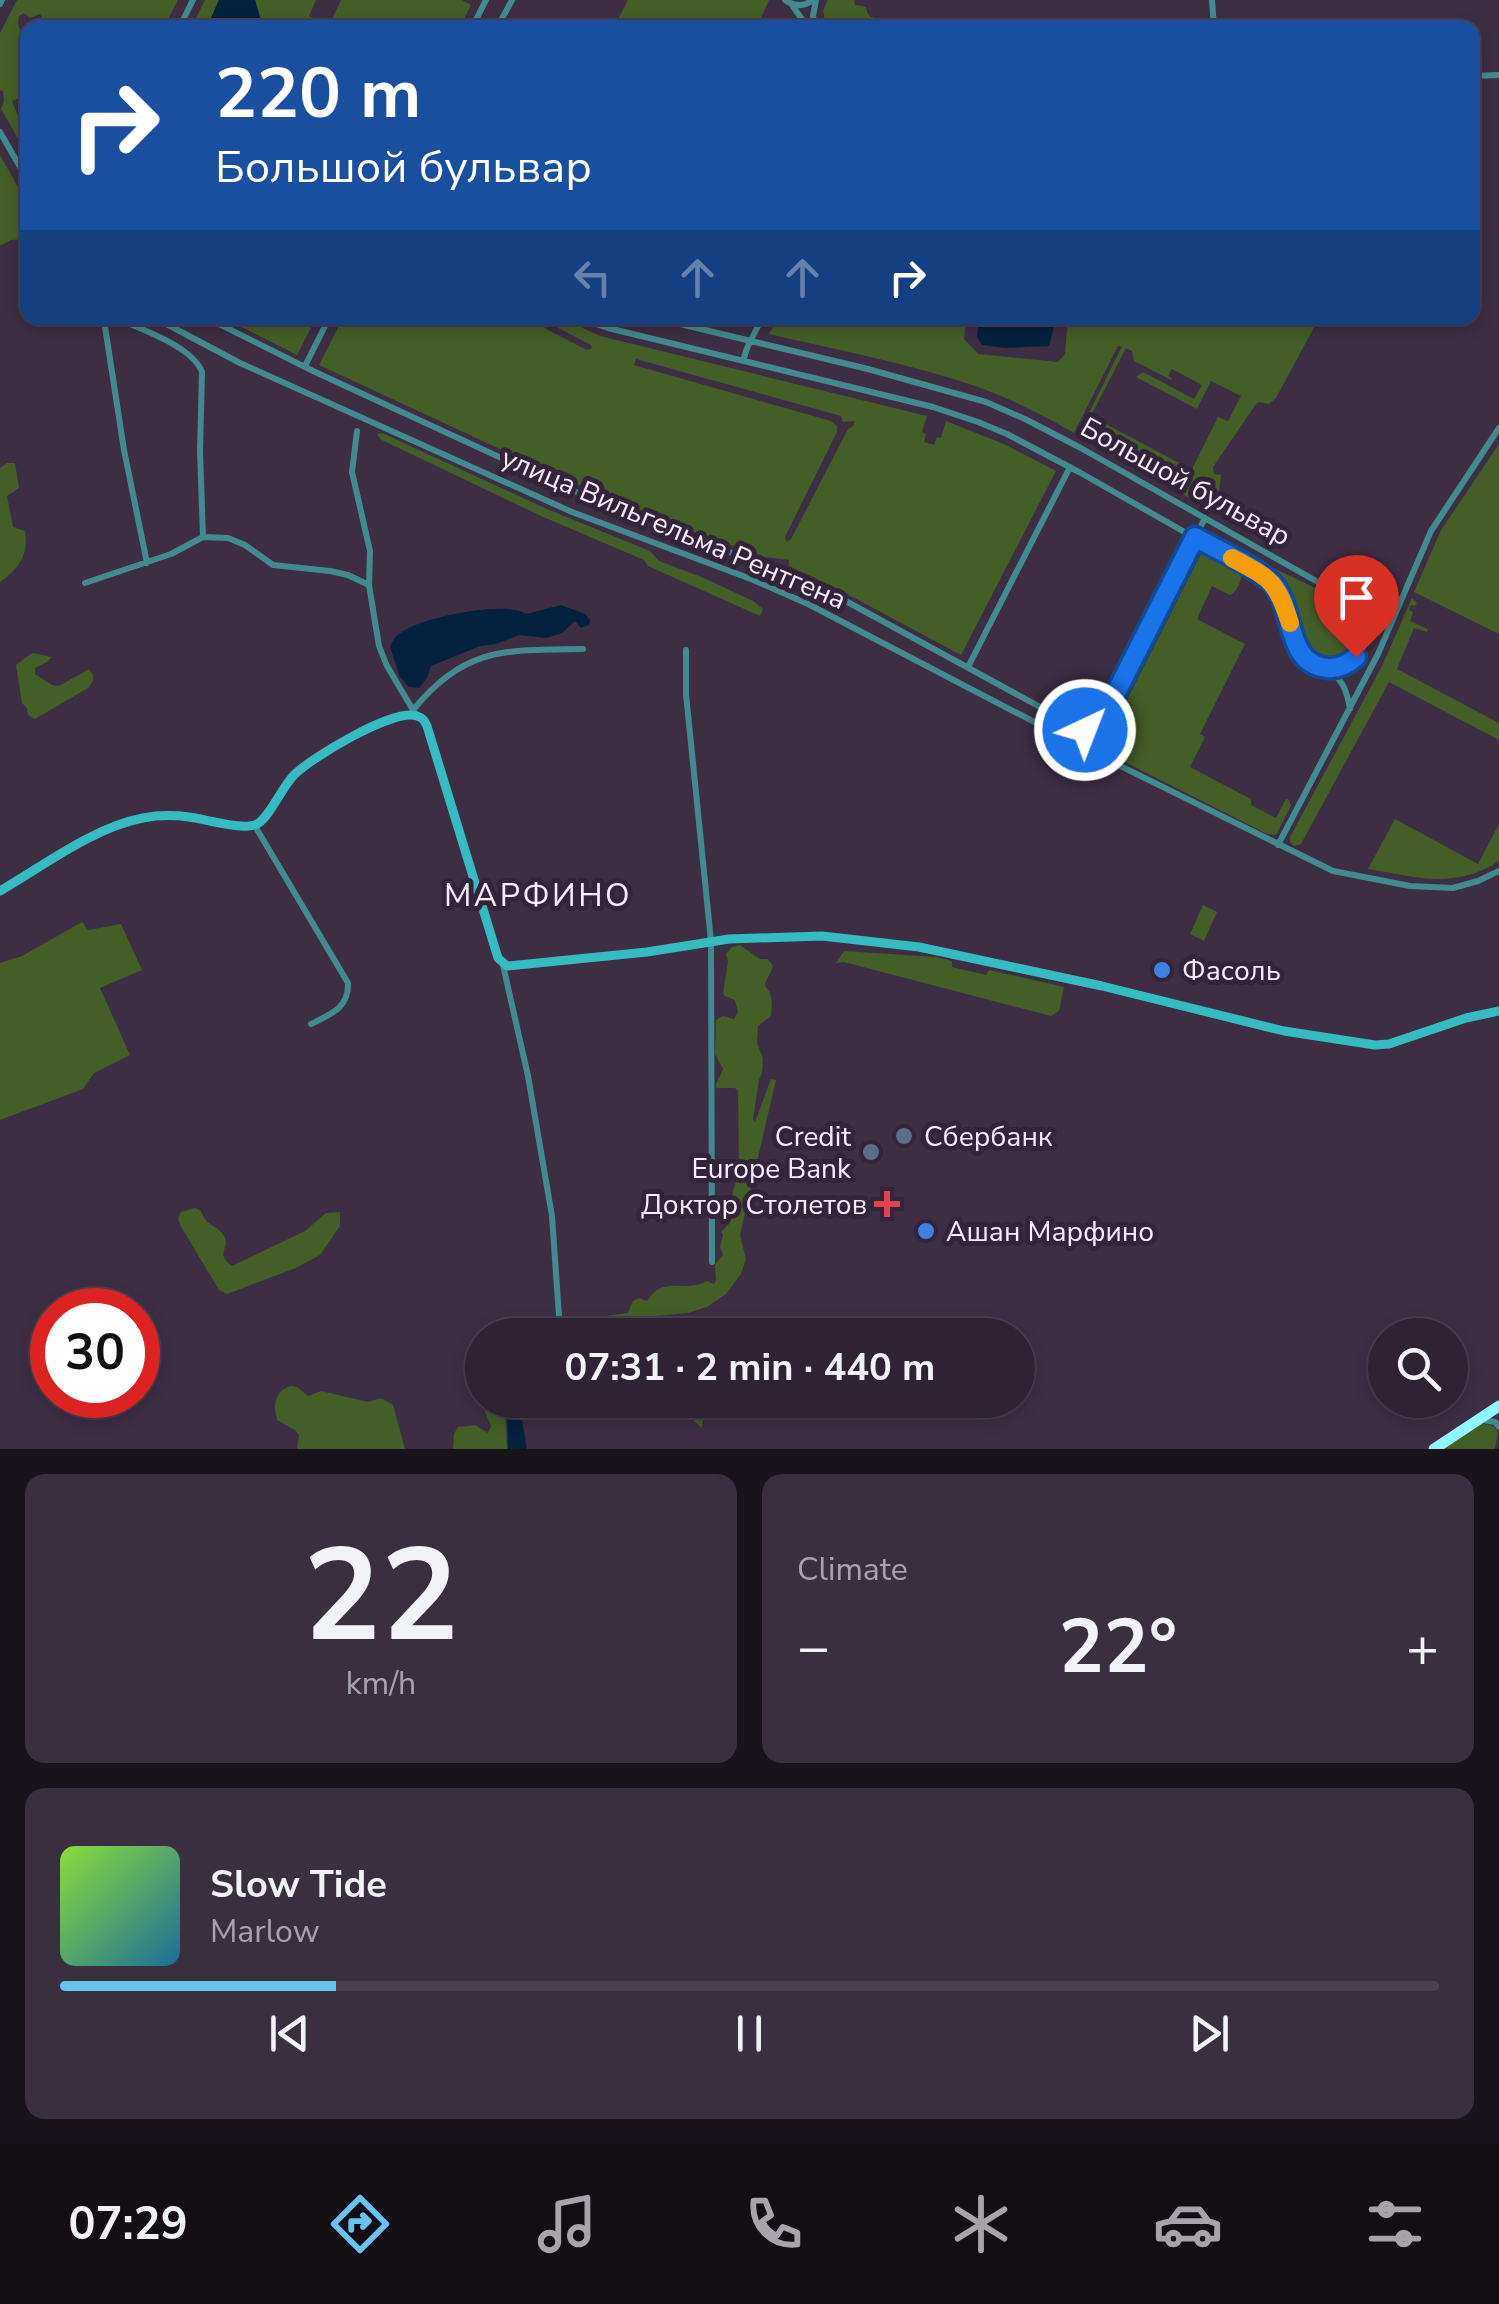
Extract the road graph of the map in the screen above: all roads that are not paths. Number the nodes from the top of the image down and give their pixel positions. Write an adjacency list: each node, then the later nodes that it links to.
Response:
1 (814, 0): 2 (street)
2 (788, 2)
3 (0, 132): 4 (street)
4 (20, 167)
5 (105, 325): 22 (street)
6 (131, 325): 20 (street)
7 (168, 325): 34 (street, улица Вильгельма Рентгена)
8 (221, 325): 15 (street, улица Вильгельма Рентгена)
9 (325, 325): 15 (street)
10 (599, 325): 14 (street, Большой бульвар)
11 (686, 325): 13 (street, Большой бульвар)
12 (758, 325): 13 (street)
13 (751, 340): 14 (street); 19 (street, Большой бульвар)
14 (743, 361): 18 (street, Большой бульвар)
15 (304, 366): 29 (street, улица Вильгельма Рентгена)
16 (1499, 428): 28 (street)
17 (357, 431): 24 (street)
18 (1070, 467): 21 (street, Большой бульвар); 29 (street)
19 (1205, 518): 21 (street); 25 (street, Большой бульвар)
20 (204, 536): 22 (street); 24 (street)
21 (1195, 537): 29 (street, улица Вильгельма Рентгена); 30 (street, Большой бульвар)
22 (147, 563): 23 (street)
23 (85, 583)
24 (370, 584): 32 (street)
25 (1367, 627): 28 (street, Большой бульвар); 30 (street)
26 (583, 650): 32 (street)
27 (686, 650): 37 (street)
28 (1378, 654): 31 (street)
29 (968, 668)
30 (1328, 668): 31 (street, Большой бульвар)
31 (1350, 710): 34 (street)
32 (415, 712): 33 (street); 38 (street)
33 (255, 826): 36 (street); 40 (street)
34 (1278, 845): 35 (street, улица Вильгельма Рентгена)
35 (1499, 871)
36 (0, 892)
37 (711, 941): 38 (street); 39 (street); 41 (street)
38 (503, 964): 42 (street)
39 (1499, 1011)
40 (311, 1024)
41 (712, 1262)
42 (559, 1316)
43 (1499, 1406): 44 (highway)
44 (1478, 1420): 45 (street); 46 (highway)
45 (1499, 1426)
46 (1434, 1449)

